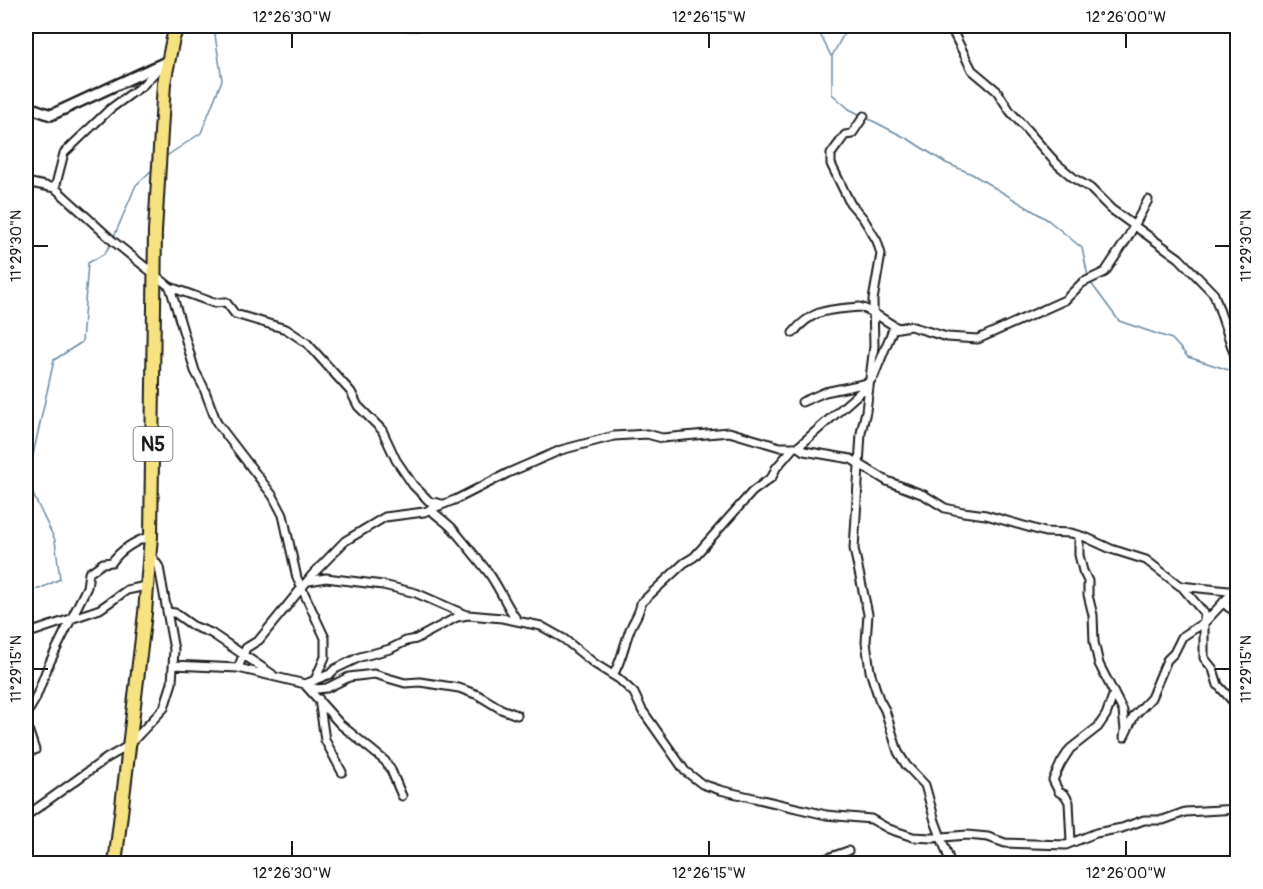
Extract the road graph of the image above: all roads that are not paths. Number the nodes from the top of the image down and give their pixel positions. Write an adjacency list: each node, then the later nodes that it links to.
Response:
1 (178, 26): 3 (highway, N5)
2 (950, 26): 9 (street)
3 (167, 64): 4 (street); 7 (street); 10 (highway, N5)
4 (26, 106)
5 (864, 116): 12 (street)
6 (26, 182): 7 (street)
7 (55, 188): 10 (street)
8 (1148, 200): 9 (street)
9 (1134, 225): 13 (street); 15 (street)
10 (154, 273): 11 (street); 23 (highway, N5)
11 (170, 287): 20 (street); 25 (street)
12 (874, 314): 13 (street); 14 (street); 16 (street)
13 (898, 328): 16 (street)
14 (793, 333)
15 (1238, 365)
16 (869, 382): 17 (street); 18 (street); 19 (street)
17 (801, 402)
18 (796, 447): 19 (street); 20 (street); 40 (street)
19 (859, 464): 22 (street); 56 (street)
20 (444, 504): 21 (street)
21 (430, 509): 25 (street); 34 (street)
22 (1079, 535): 27 (street); 44 (street)
23 (152, 536): 24 (highway, N5); 33 (street)
24 (149, 553): 26 (highway, N5); 30 (street)
25 (304, 585): 32 (street); 37 (street); 42 (street)
26 (146, 586): 33 (street); 50 (highway, N5)
27 (1182, 586): 28 (street); 35 (street)
28 (1235, 592): 29 (street)
29 (1224, 601): 31 (street); 35 (street)
30 (168, 612): 37 (street); 38 (street)
31 (1238, 613)
32 (466, 615): 34 (street); 42 (street)
33 (69, 620): 36 (street); 47 (street)
34 (518, 620): 40 (street)
35 (1204, 622): 44 (street); 46 (street)
36 (26, 634)
37 (242, 656): 39 (street); 41 (street)
38 (173, 664): 39 (street); 50 (street)
39 (238, 668): 41 (street)
40 (613, 675): 56 (street)
41 (276, 676): 43 (street)
42 (315, 680): 43 (street)
43 (305, 684): 45 (street); 48 (street)
44 (1114, 693): 57 (street)
45 (319, 699): 52 (street); 53 (street)
46 (1237, 706)
47 (26, 715)
48 (517, 715)
49 (26, 723): 51 (street)
50 (128, 746): 55 (street); 59 (highway, N5)
51 (35, 750)
52 (342, 772)
53 (402, 796)
54 (1238, 810): 57 (street)
55 (26, 816)
56 (942, 837): 57 (street); 61 (street)
57 (1071, 842)
58 (848, 852): 60 (street)
59 (115, 864)
60 (789, 864)
61 (951, 864)

